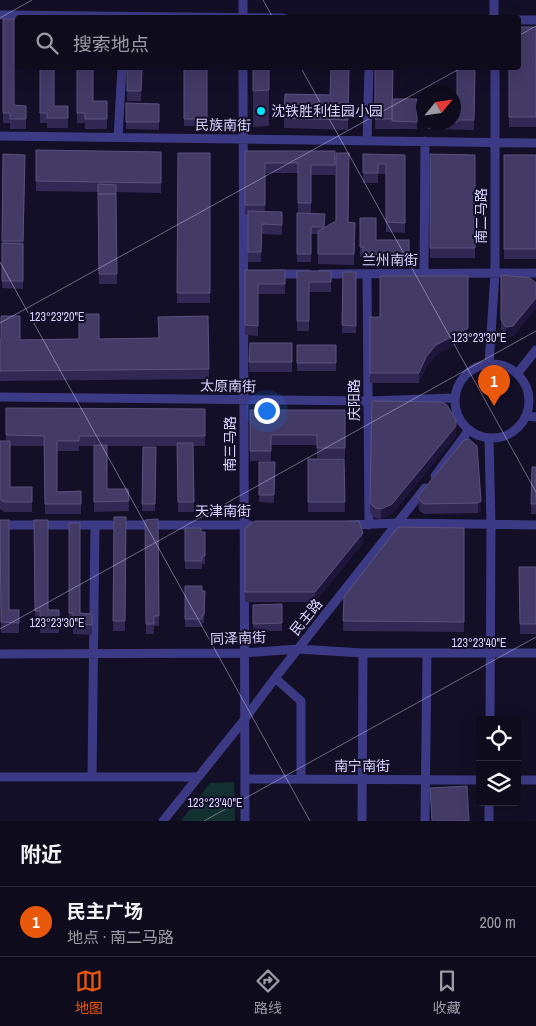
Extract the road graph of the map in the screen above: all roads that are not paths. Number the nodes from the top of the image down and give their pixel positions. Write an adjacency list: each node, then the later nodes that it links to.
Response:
1 (243, 0): 5 (street)
2 (494, 0): 6 (street)
3 (0, 15): 4 (street)
4 (15, 15)
5 (243, 15)
6 (494, 15)
7 (521, 20): 8 (street)
8 (536, 20)
9 (122, 70): 14 (street)
10 (243, 70): 15 (street, 南三马路)
11 (369, 70): 16 (street)
12 (494, 70): 18 (street, 南二马路)
13 (0, 136): 14 (street, 民族南街)
14 (118, 137): 15 (street, 民族南街)
15 (243, 139): 16 (street, 民族南街); 23 (street, 南三马路)
16 (367, 141): 17 (street, 民族南街)
17 (425, 142): 18 (street, 民族南街); 20 (street)
18 (495, 142): 19 (street, 民族南街); 21 (street, 南二马路)
19 (536, 143)
20 (424, 273): 21 (street, 兰州南街); 24 (street, 兰州南街)
21 (495, 273): 22 (street, 兰州南街); 26 (street, 南二马路)
22 (536, 273)
23 (253, 274): 24 (street, 兰州南街); 30 (street, 南三马路)
24 (367, 274): 31 (street, 庆阳路)
25 (536, 350): 27 (street)
26 (490, 364): 27 (street); 29 (street)
27 (517, 374): 32 (street)
28 (0, 397): 30 (street, 太原南街)
29 (455, 398): 31 (street, 太原南街); 34 (street)
30 (244, 400): 31 (street, 太原南街); 39 (street, 南三马路)
31 (368, 401): 42 (street, 庆阳路)
32 (526, 416): 33 (street); 35 (street)
33 (536, 416)
34 (469, 430): 35 (street); 36 (street, 民主路)
35 (489, 438): 43 (street)
36 (399, 523): 42 (street); 43 (street); 45 (street, 民主路)
37 (0, 525): 38 (street, 天津南街)
38 (94, 525): 39 (street, 天津南街); 51 (street)
39 (244, 525): 40 (street, 天津南街); 52 (street, 南三马路)
40 (263, 525)
41 (340, 525): 42 (street)
42 (369, 525)
43 (491, 525): 44 (street); 48 (street)
44 (536, 525)
45 (298, 648): 46 (street, 同泽南街); 52 (street, 同泽南街); 53 (street, 民主路)
46 (363, 653): 47 (street, 同泽南街); 61 (street)
47 (427, 653): 48 (street, 同泽南街); 62 (street)
48 (490, 653): 49 (street, 同泽南街); 54 (street)
49 (536, 653)
50 (0, 654): 51 (street, 同泽南街)
51 (93, 654): 52 (street, 同泽南街); 57 (street)
52 (244, 654): 55 (street, 南三马路)
53 (275, 678): 55 (street, 民主路); 60 (street)
54 (490, 716)
55 (244, 720): 58 (street, 民主路); 59 (street, 南三马路)
56 (0, 777): 57 (street)
57 (92, 777): 58 (street)
58 (198, 777): 67 (street, 民主路)
59 (245, 779): 60 (street, 南宁南街); 68 (street, 南三马路)
60 (301, 779): 61 (street, 南宁南街)
61 (363, 779): 62 (street, 南宁南街); 69 (street)
62 (425, 780): 63 (street, 南宁南街); 70 (street)
63 (476, 780)
64 (521, 780): 65 (street)
65 (536, 780)
66 (489, 806): 71 (street)
67 (163, 821)
68 (245, 821)
69 (362, 821)
70 (424, 821)
71 (489, 821)

